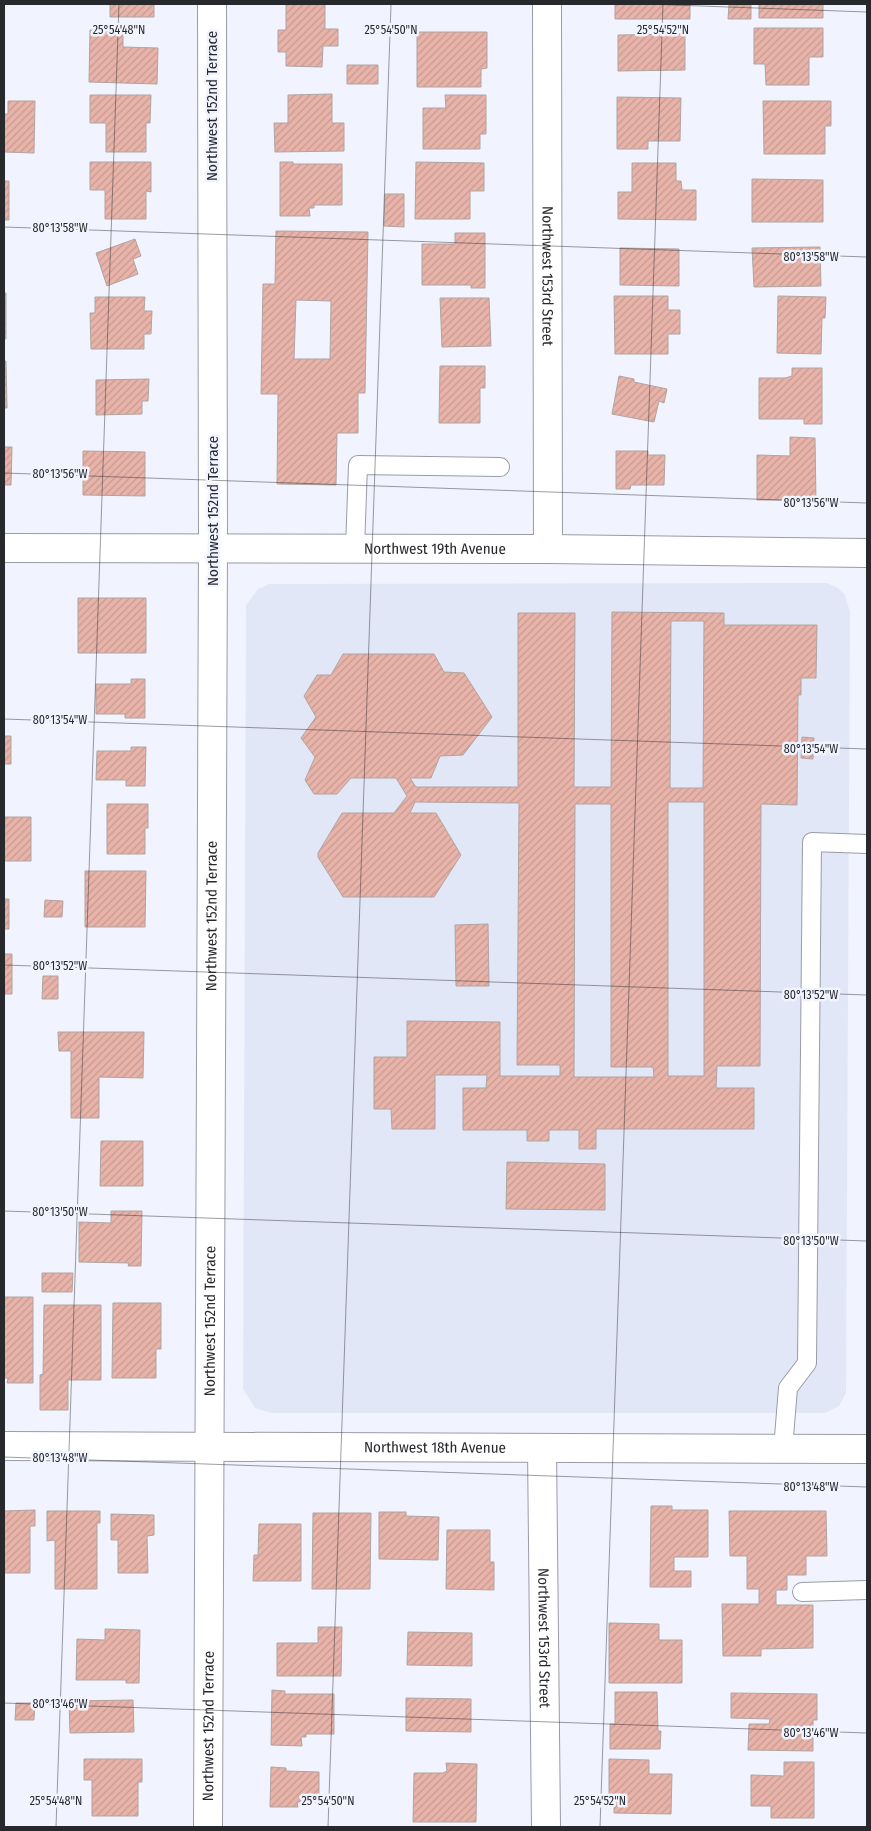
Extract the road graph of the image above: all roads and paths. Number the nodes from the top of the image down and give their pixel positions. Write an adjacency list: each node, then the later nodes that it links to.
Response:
1 (212, 4): 5 (street, Northwest 152nd Terrace)
2 (547, 4): 7 (street, Northwest 153rd Street)
3 (500, 467): 6 (lane)
4 (4, 548): 5 (street, Northwest 19th Avenue)
5 (213, 548): 6 (street, Northwest 19th Avenue); 11 (street, Northwest 152nd Terrace)
6 (355, 548): 7 (street, Northwest 19th Avenue)
7 (548, 550): 8 (street, Northwest 19th Avenue)
8 (867, 553)
9 (867, 844): 13 (lane)
10 (4, 1446): 11 (street, Northwest 18th Avenue)
11 (210, 1446): 12 (street, Northwest 18th Avenue); 17 (street, Northwest 152nd Terrace)
12 (542, 1448): 13 (street, Northwest 18th Avenue); 18 (street, Northwest 153rd Street)
13 (782, 1449): 14 (street, Northwest 18th Avenue)
14 (867, 1449)
15 (867, 1590): 16 (lane)
16 (802, 1592)
17 (208, 1827)
18 (546, 1827)

